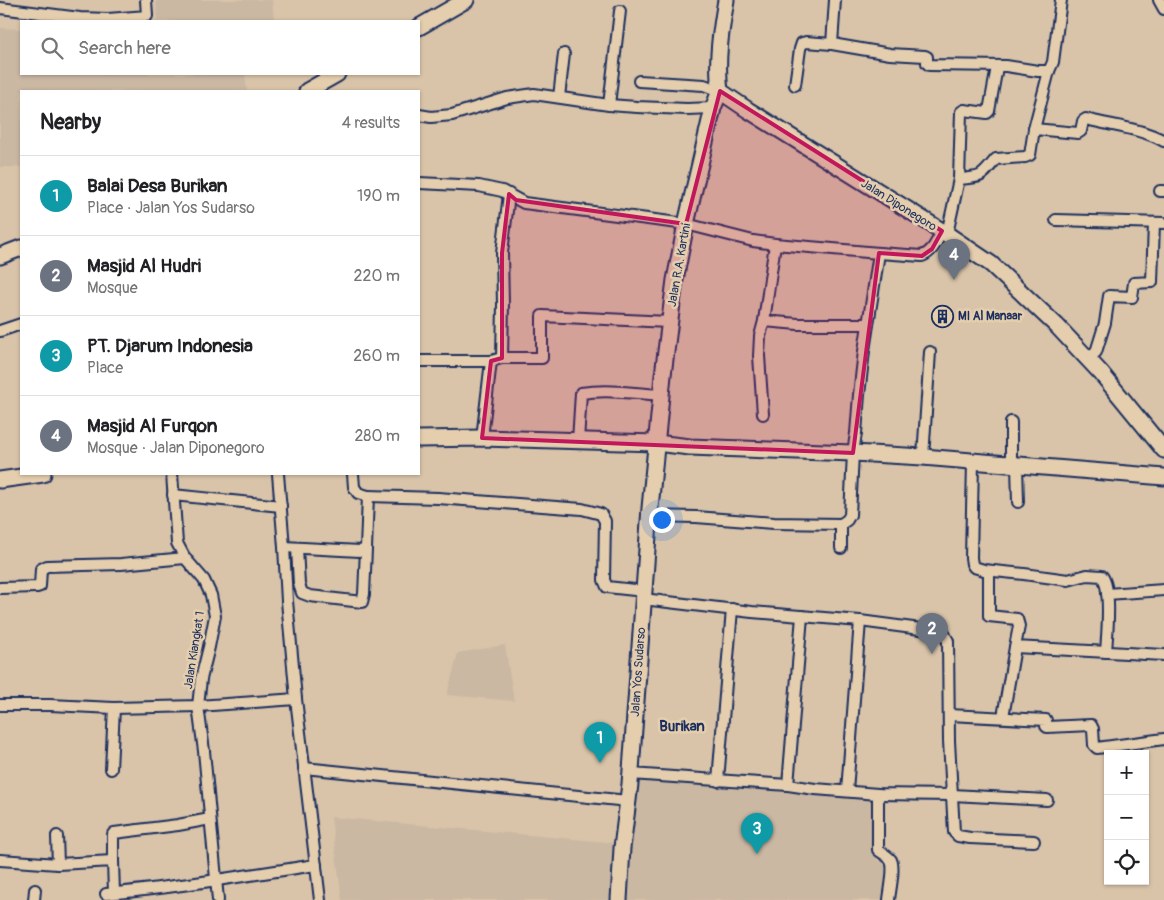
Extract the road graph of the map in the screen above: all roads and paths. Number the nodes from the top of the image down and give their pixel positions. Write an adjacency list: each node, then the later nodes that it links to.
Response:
1 (146, 0): 7 (street)
2 (466, 0): 10 (street)
3 (726, 0): 19 (street)
4 (835, 0): 11 (street)
5 (1061, 0): 14 (street)
6 (1159, 0): 8 (street)
7 (0, 8)
8 (1164, 9)
9 (620, 10): 21 (street)
10 (420, 26)
11 (832, 44): 13 (street); 17 (street)
12 (564, 54): 20 (street)
13 (997, 67): 14 (street); 26 (street)
14 (1049, 71): 24 (street)
15 (336, 75): 18 (street)
16 (639, 81): 19 (street)
17 (795, 84)
18 (309, 90)
19 (720, 90): 22 (street, Jalan R.A. Kartini); 32 (street, Jalan Diponegoro)
20 (559, 97): 21 (street); 23 (street)
21 (609, 105): 22 (street)
22 (713, 108): 31 (street, Jalan R.A. Kartini)
23 (420, 115)
24 (1034, 129): 25 (street); 26 (street)
25 (1164, 141)
26 (959, 179): 32 (street)
27 (420, 183): 28 (street)
28 (509, 194): 31 (street); 45 (street)
29 (1056, 220): 30 (street)
30 (1159, 223): 37 (street)
31 (686, 224): 33 (street); 40 (street, Jalan R.A. Kartini)
32 (944, 233): 35 (street); 46 (street, Jalan Diponegoro)
33 (774, 244): 35 (street); 39 (street)
34 (20, 248): 36 (street)
35 (878, 253): 42 (street)
36 (0, 256)
37 (1152, 282): 38 (street); 46 (street)
38 (1164, 283)
39 (764, 321): 42 (street); 50 (street)
40 (669, 322): 45 (street); 49 (street, Jalan R.A. Kartini)
41 (20, 324): 43 (street)
42 (868, 324): 57 (street)
43 (0, 331)
44 (930, 352): 58 (street)
45 (502, 358): 48 (street)
46 (1088, 360): 56 (street, Jalan Diponegoro)
47 (420, 361): 48 (street)
48 (491, 361): 52 (street)
49 (661, 396): 54 (street); 55 (street, Jalan R.A. Kartini)
50 (764, 414)
51 (1011, 422): 60 (street)
52 (482, 438): 53 (street); 54 (street)
53 (420, 439)
54 (578, 441): 55 (street)
55 (656, 443): 57 (street); 71 (street, Jalan Yos Sudarso)
56 (1164, 450)
57 (853, 453): 58 (street); 72 (street)
58 (923, 457): 59 (street)
59 (973, 462): 60 (street); 77 (street)
60 (1014, 465): 65 (street); 69 (street)
61 (36, 475): 66 (street)
62 (172, 475): 67 (street, Jalan Kiangkat 1)
63 (278, 475): 70 (street)
64 (353, 475): 68 (street)
65 (1164, 477)
66 (0, 480)
67 (173, 495): 70 (street); 76 (street, Jalan Kiangkat 1)
68 (368, 496): 75 (street); 81 (street)
69 (1018, 502)
70 (281, 506): 73 (street)
71 (649, 516): 72 (street); 81 (street, Jalan Yos Sudarso)
72 (841, 524): 74 (street)
73 (291, 547): 75 (street); 75 (street); 88 (street)
74 (841, 548)
75 (366, 549)
76 (185, 558): 78 (street); 90 (street, Jalan Kiangkat 1)
77 (989, 571): 80 (street); 85 (street)
78 (0, 588)
79 (1164, 590): 80 (street)
80 (1107, 594): 86 (street)
81 (643, 595): 82 (street); 97 (street, Jalan Yos Sudarso)
82 (732, 609): 83 (street); 98 (street)
83 (802, 616): 84 (street); 99 (street)
84 (860, 622): 92 (street); 100 (street)
85 (1015, 648): 86 (street); 93 (street)
86 (1106, 652): 87 (street)
87 (1164, 655)
88 (296, 699): 90 (street); 95 (street)
89 (0, 705): 91 (street)
90 (198, 706): 91 (street); 105 (street, Jalan Kiangkat 1)
91 (114, 708): 96 (street)
92 (949, 715): 93 (street); 102 (street)
93 (1004, 717): 94 (street)
94 (1164, 739)
95 (304, 768): 104 (street); 111 (street)
96 (111, 769)
97 (631, 774): 98 (street); 104 (street, Jalan Yos Sudarso)
98 (718, 781): 99 (street)
99 (788, 786): 100 (street)
100 (847, 791): 101 (street)
101 (878, 794): 102 (street); 116 (street)
102 (952, 795): 103 (street); 107 (street)
103 (1047, 800)
104 (628, 801): 115 (street, Jalan Yos Sudarso)
105 (210, 819): 109 (street); 112 (street, Jalan Kiangkat 1)
106 (57, 836): 110 (street)
107 (1034, 841)
108 (0, 860): 110 (street)
109 (113, 861): 110 (street); 112 (street)
110 (58, 864)
111 (316, 864): 112 (street); 114 (street)
112 (217, 880): 113 (street, Jalan Kiangkat 1)
113 (218, 900)
114 (320, 900)
115 (619, 900)
116 (893, 900)

